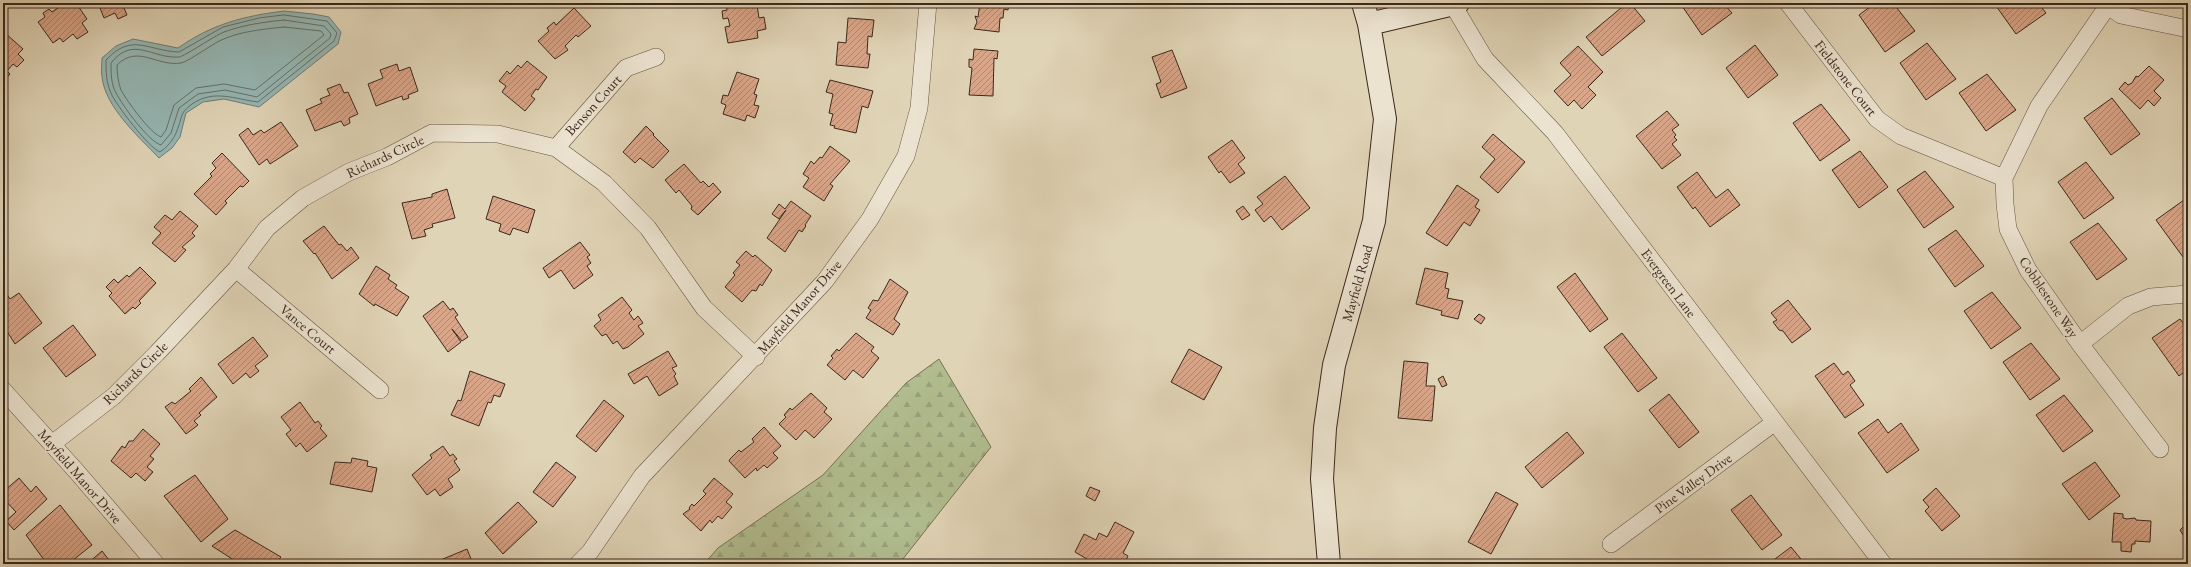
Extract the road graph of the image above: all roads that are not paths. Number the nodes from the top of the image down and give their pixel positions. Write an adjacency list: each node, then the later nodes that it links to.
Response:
1 (928, 3): 14 (street, Mayfield Manor Drive)
2 (1363, 3): 6 (street, Mayfield Road)
3 (1788, 3): 10 (street, Fieldstone Court)
4 (1455, 4): 6 (street); 17 (street, Evergreen Lane)
5 (2106, 5): 7 (street); 10 (street)
6 (1369, 24): 23 (street, Mayfield Road)
7 (2188, 29)
8 (656, 57): 9 (street, Benson Court)
9 (556, 148): 11 (street, Richards Circle); 14 (street, Richards Circle)
10 (2004, 178): 13 (street, Cobblestone Way)
11 (236, 269): 16 (street, Vance Court); 18 (street, Richards Circle)
12 (2188, 294): 13 (street)
13 (2080, 344): 19 (street, Cobblestone Way)
14 (756, 357): 22 (street, Mayfield Manor Drive)
15 (3, 390): 18 (street, Mayfield Manor Drive)
16 (380, 390)
17 (1775, 422): 20 (street, Pine Valley Drive); 24 (street, Evergreen Lane)
18 (52, 444): 21 (street, Mayfield Manor Drive)
19 (2160, 449)
20 (1611, 544)
21 (156, 564)
22 (578, 564)
23 (1329, 564)
24 (1883, 564)

